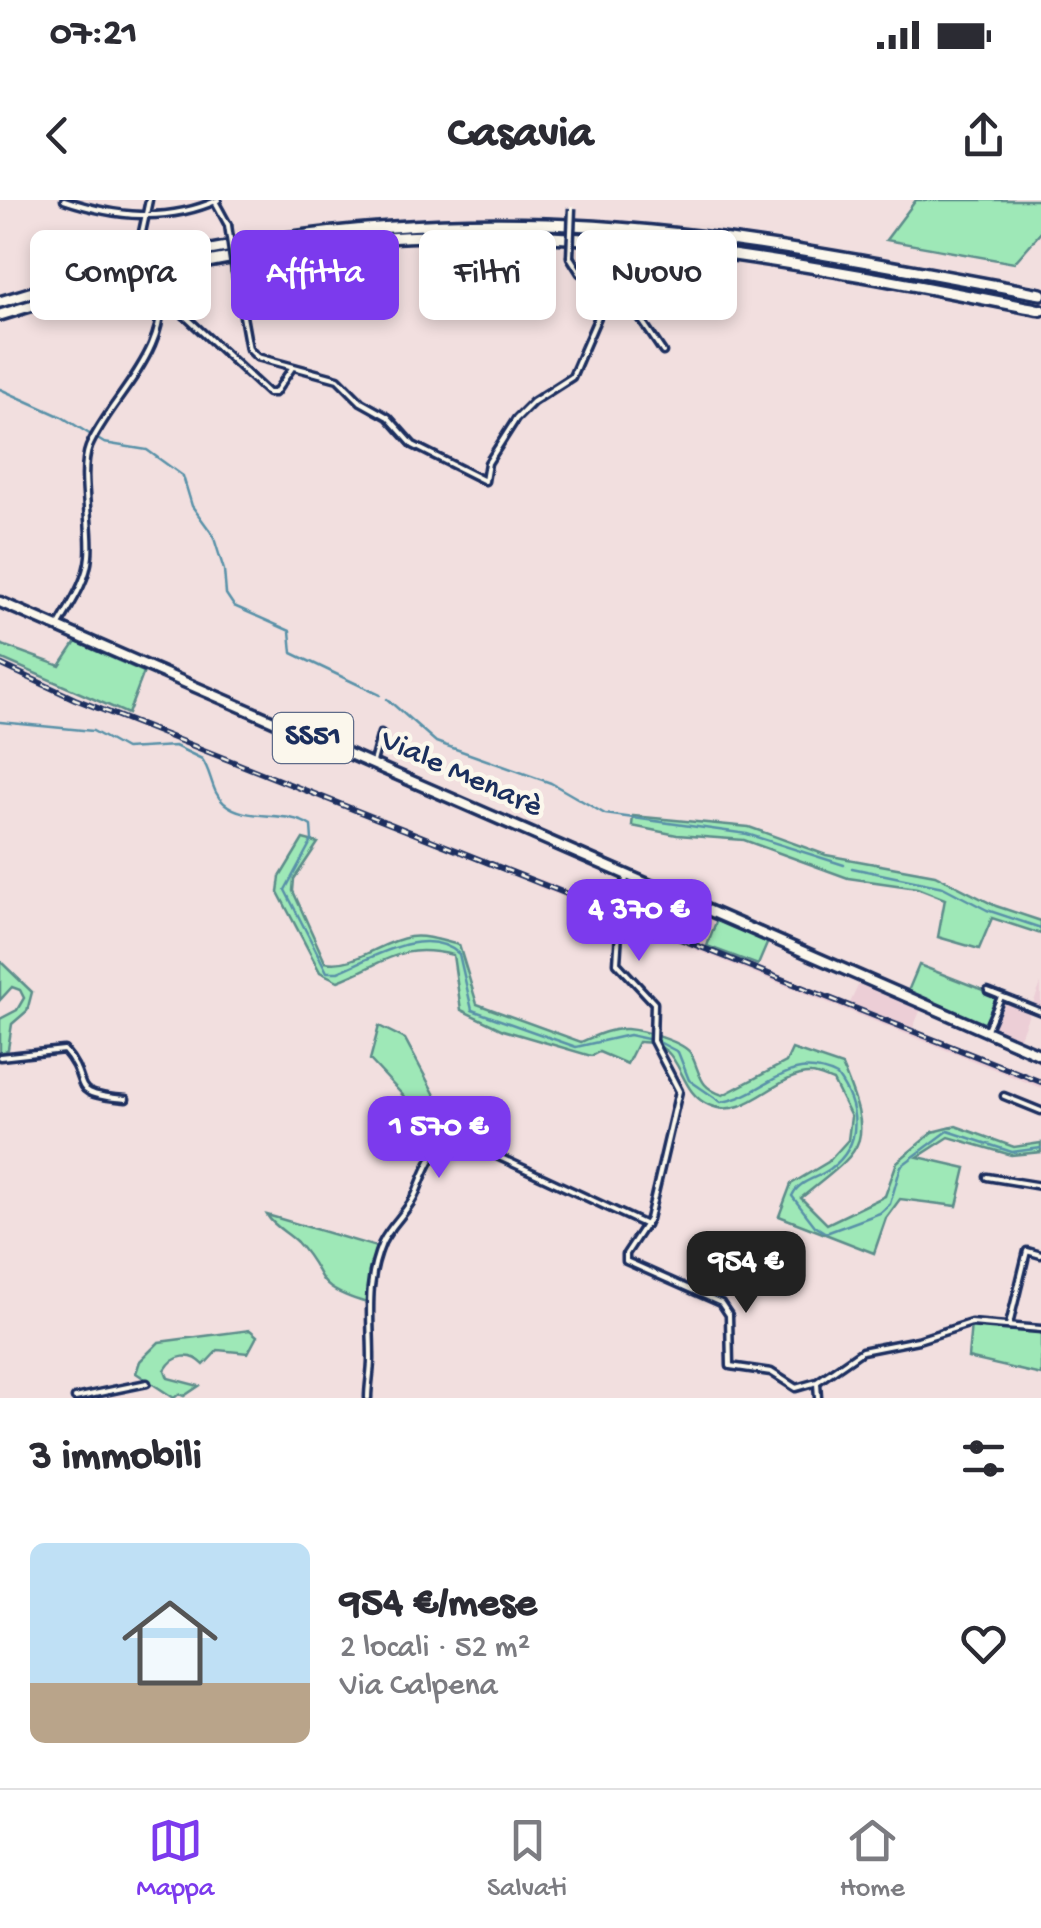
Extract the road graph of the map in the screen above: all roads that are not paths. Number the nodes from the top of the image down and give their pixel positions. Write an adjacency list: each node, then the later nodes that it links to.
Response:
1 (64, 200): 5 (street)
2 (149, 200): 5 (street)
3 (570, 200): 7 (street, bridge)
4 (216, 201): 5 (street); 15 (street, bridge)
5 (149, 214): 6 (street)
6 (144, 230)
7 (576, 269)
8 (1041, 294): 9 (highway)
9 (0, 302)
10 (1041, 310): 11 (highway)
11 (0, 315)
12 (597, 320): 15 (street)
13 (642, 320): 14 (street)
14 (664, 352)
15 (292, 368): 17 (street)
16 (0, 603): 17 (main road, Viale Menarè / SS51)
17 (58, 627): 19 (main road, Viale Menarè / SS51)
18 (381, 732): 19 (street)
19 (372, 764): 20 (main road, Viale Menarè / SS51)
20 (627, 874): 24 (main road, SS51); 32 (street)
21 (988, 991): 22 (street)
22 (1001, 997): 23 (street); 24 (street)
23 (1041, 1012)
24 (986, 1031): 25 (main road, SS51)
25 (1041, 1055)
26 (0, 1057): 28 (street)
27 (1004, 1096): 29 (street)
28 (126, 1099)
29 (1041, 1111)
30 (986, 1177): 31 (street)
31 (1041, 1186)
32 (646, 1224): 37 (street); 39 (street)
33 (1041, 1255): 34 (street)
34 (1008, 1325): 35 (street); 37 (street)
35 (1041, 1329)
36 (147, 1382): 38 (street)
37 (817, 1382): 40 (street)
38 (75, 1398)
39 (368, 1398)
40 (818, 1398)

